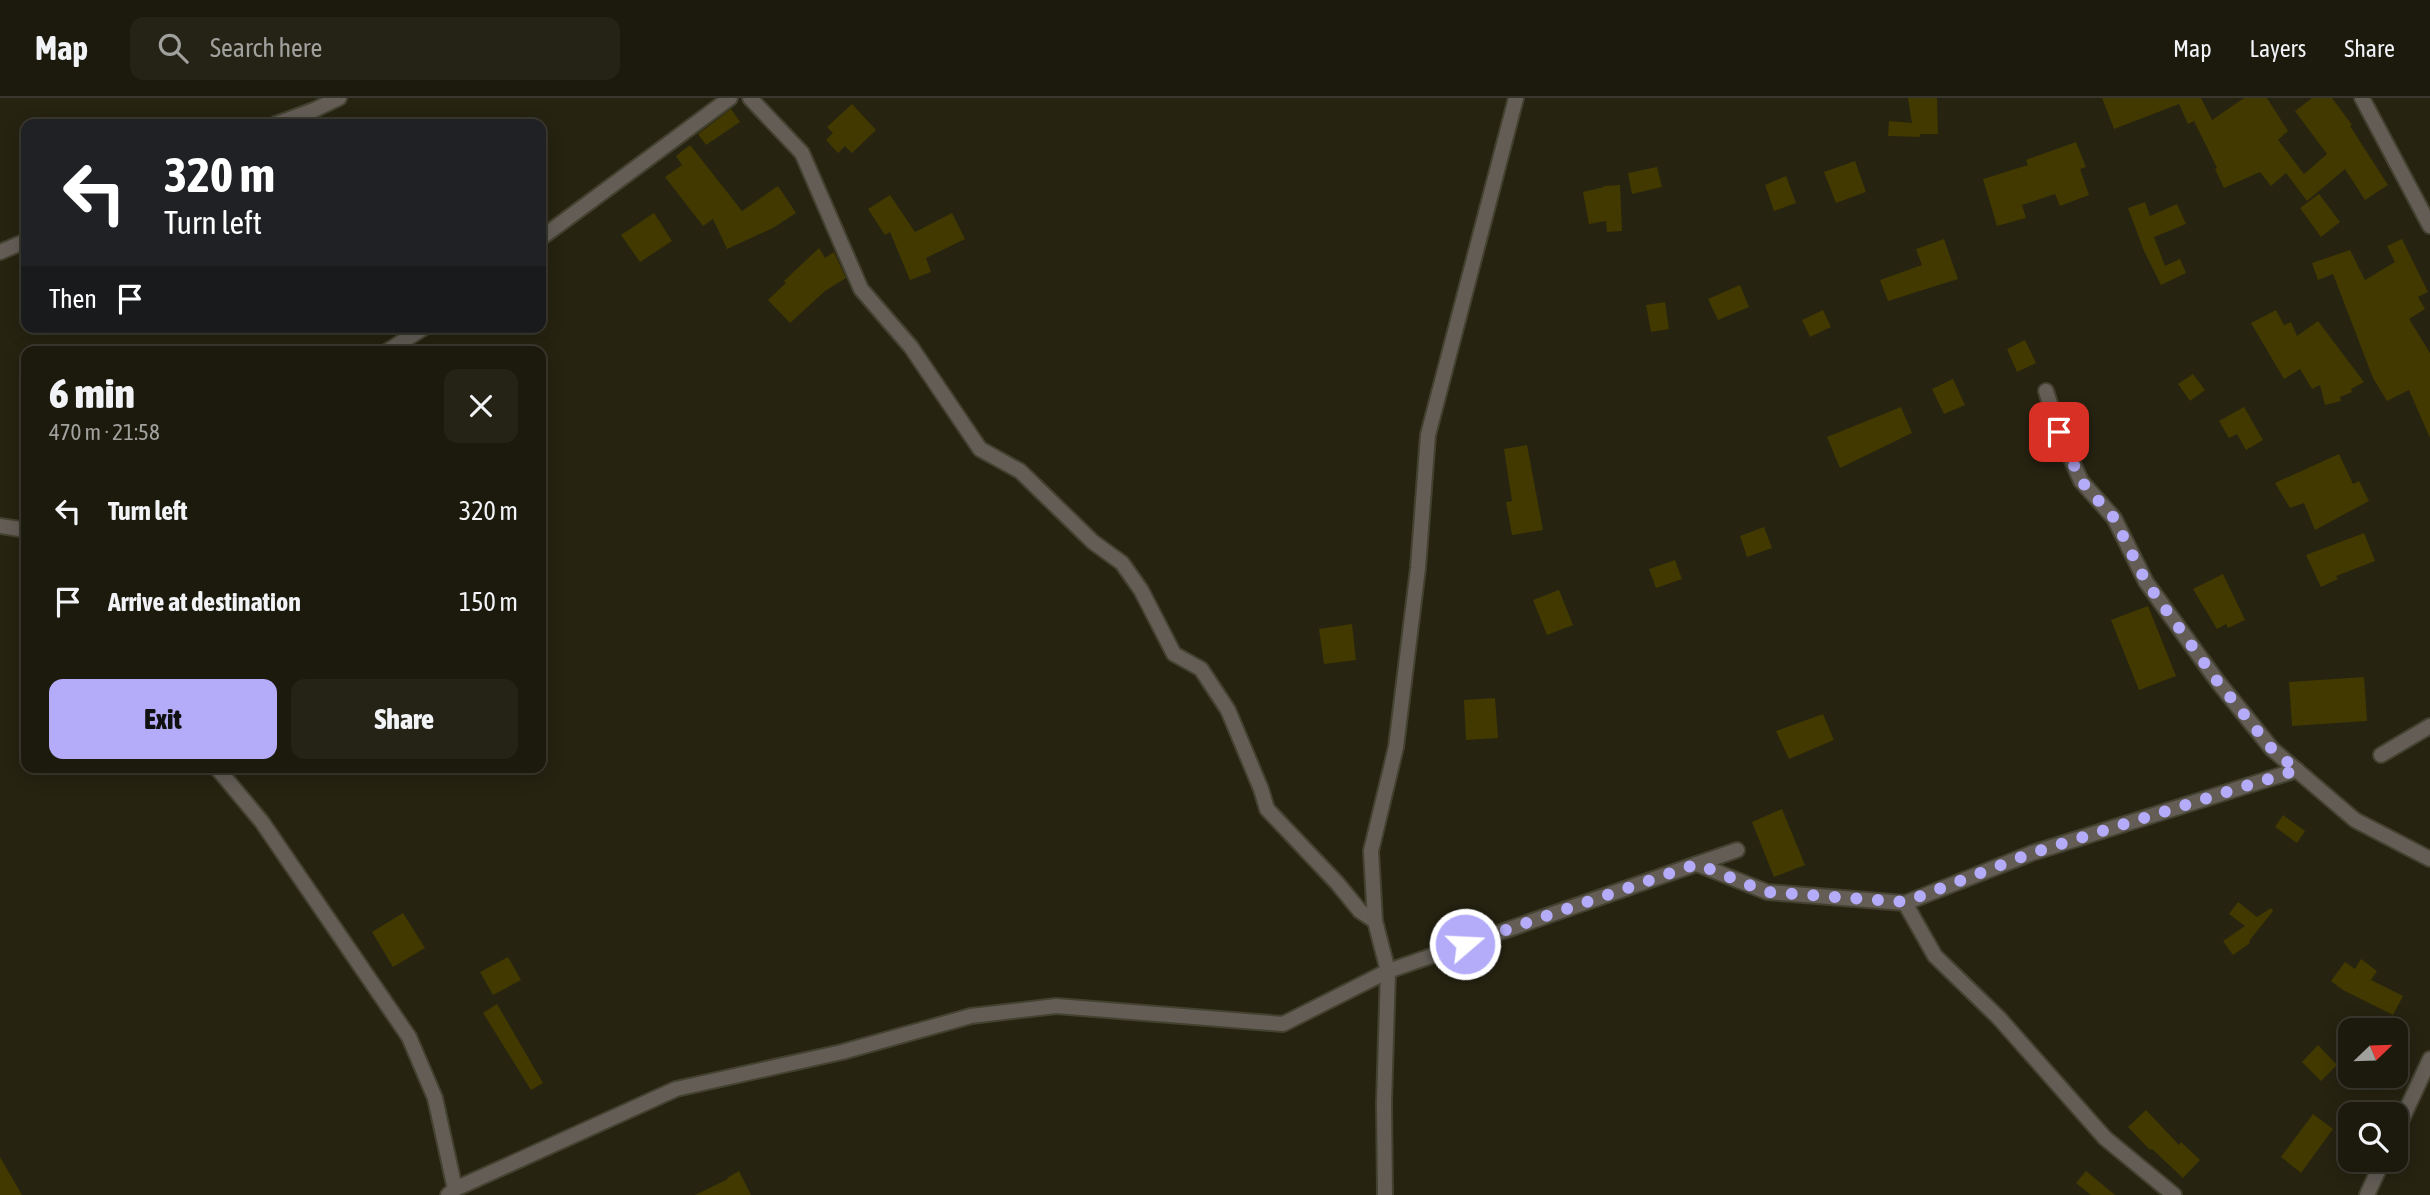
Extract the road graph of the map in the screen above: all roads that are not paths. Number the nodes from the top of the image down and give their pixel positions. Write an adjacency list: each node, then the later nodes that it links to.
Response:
1 (339, 98): 6 (street)
2 (730, 98): 8 (street)
3 (750, 98): 24 (street)
4 (1516, 98): 24 (street)
5 (2362, 98): 7 (street)
6 (290, 119)
7 (2430, 226)
8 (546, 234)
9 (21, 243): 10 (street)
10 (0, 252)
11 (416, 333): 12 (street)
12 (395, 346)
13 (2046, 391): 18 (street)
14 (0, 526): 15 (street)
15 (21, 529)
16 (2430, 726): 17 (street)
17 (2381, 755)
18 (2297, 770): 21 (street); 23 (street)
19 (221, 773): 29 (street)
20 (1737, 850): 22 (street)
21 (2430, 859)
22 (1697, 864): 23 (street); 25 (street)
23 (1905, 902): 31 (street)
24 (1375, 921): 25 (street)
25 (1388, 971): 29 (street); 30 (street)
26 (2430, 1059): 27 (street)
27 (2408, 1106)
28 (2378, 1172): 32 (street)
29 (451, 1192)
30 (1385, 1195)
31 (2174, 1195)
32 (2367, 1195)

